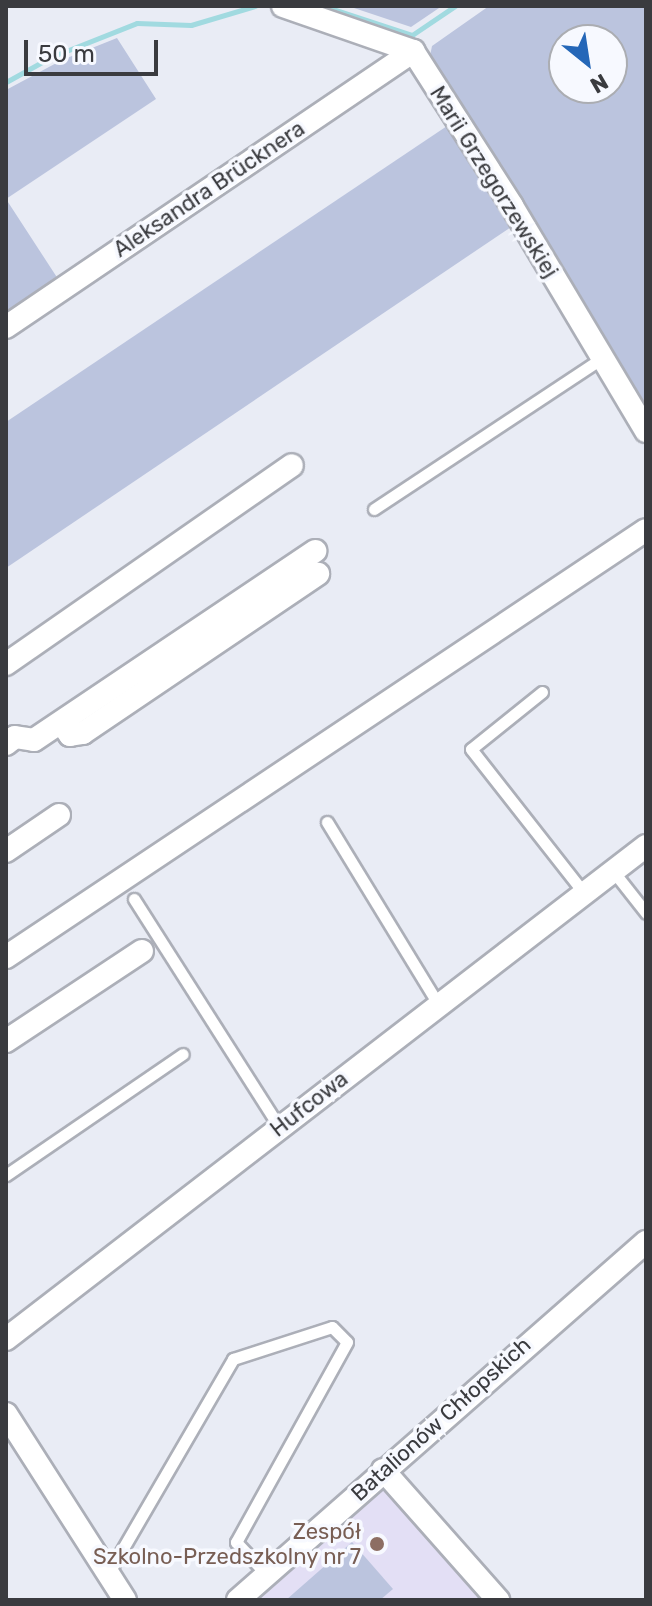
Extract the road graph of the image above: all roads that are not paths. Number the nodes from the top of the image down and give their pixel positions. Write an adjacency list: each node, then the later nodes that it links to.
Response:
1 (283, 6): 2 (street)
2 (413, 51): 3 (street, Aleksandra Brücknera); 4 (street, Marii Grzegorzewskiej)
3 (6, 327)
4 (601, 359): 5 (street, Marii Grzegorzewskiej); 7 (lane)
5 (646, 431)
6 (292, 465): 10 (street)
7 (374, 509)
8 (646, 530): 22 (street)
9 (316, 562): 12 (street)
10 (6, 664)
11 (542, 692): 18 (lane)
12 (6, 744)
13 (59, 815): 16 (street)
14 (327, 822): 23 (lane)
15 (646, 846): 17 (street, Hufcowa)
16 (6, 851)
17 (613, 871): 18 (street, Hufcowa); 20 (lane)
18 (583, 892): 23 (street, Hufcowa)
19 (134, 899): 26 (lane)
20 (646, 913)
21 (142, 951): 24 (street)
22 (6, 957)
23 (438, 1004): 26 (street, Hufcowa)
24 (6, 1041)
25 (183, 1054): 27 (lane)
26 (279, 1127): 29 (street, Hufcowa)
27 (6, 1175)
28 (646, 1242): 31 (street, Batalionów Chłopskich)
29 (6, 1339)
30 (6, 1414): 32 (street)
31 (383, 1470): 33 (street, Batalionów Chłopskich); 36 (street)
32 (108, 1575): 33 (lane); 34 (street)
33 (267, 1575): 35 (street, Batalionów Chłopskich)
34 (125, 1600)
35 (238, 1600)
36 (498, 1600)

